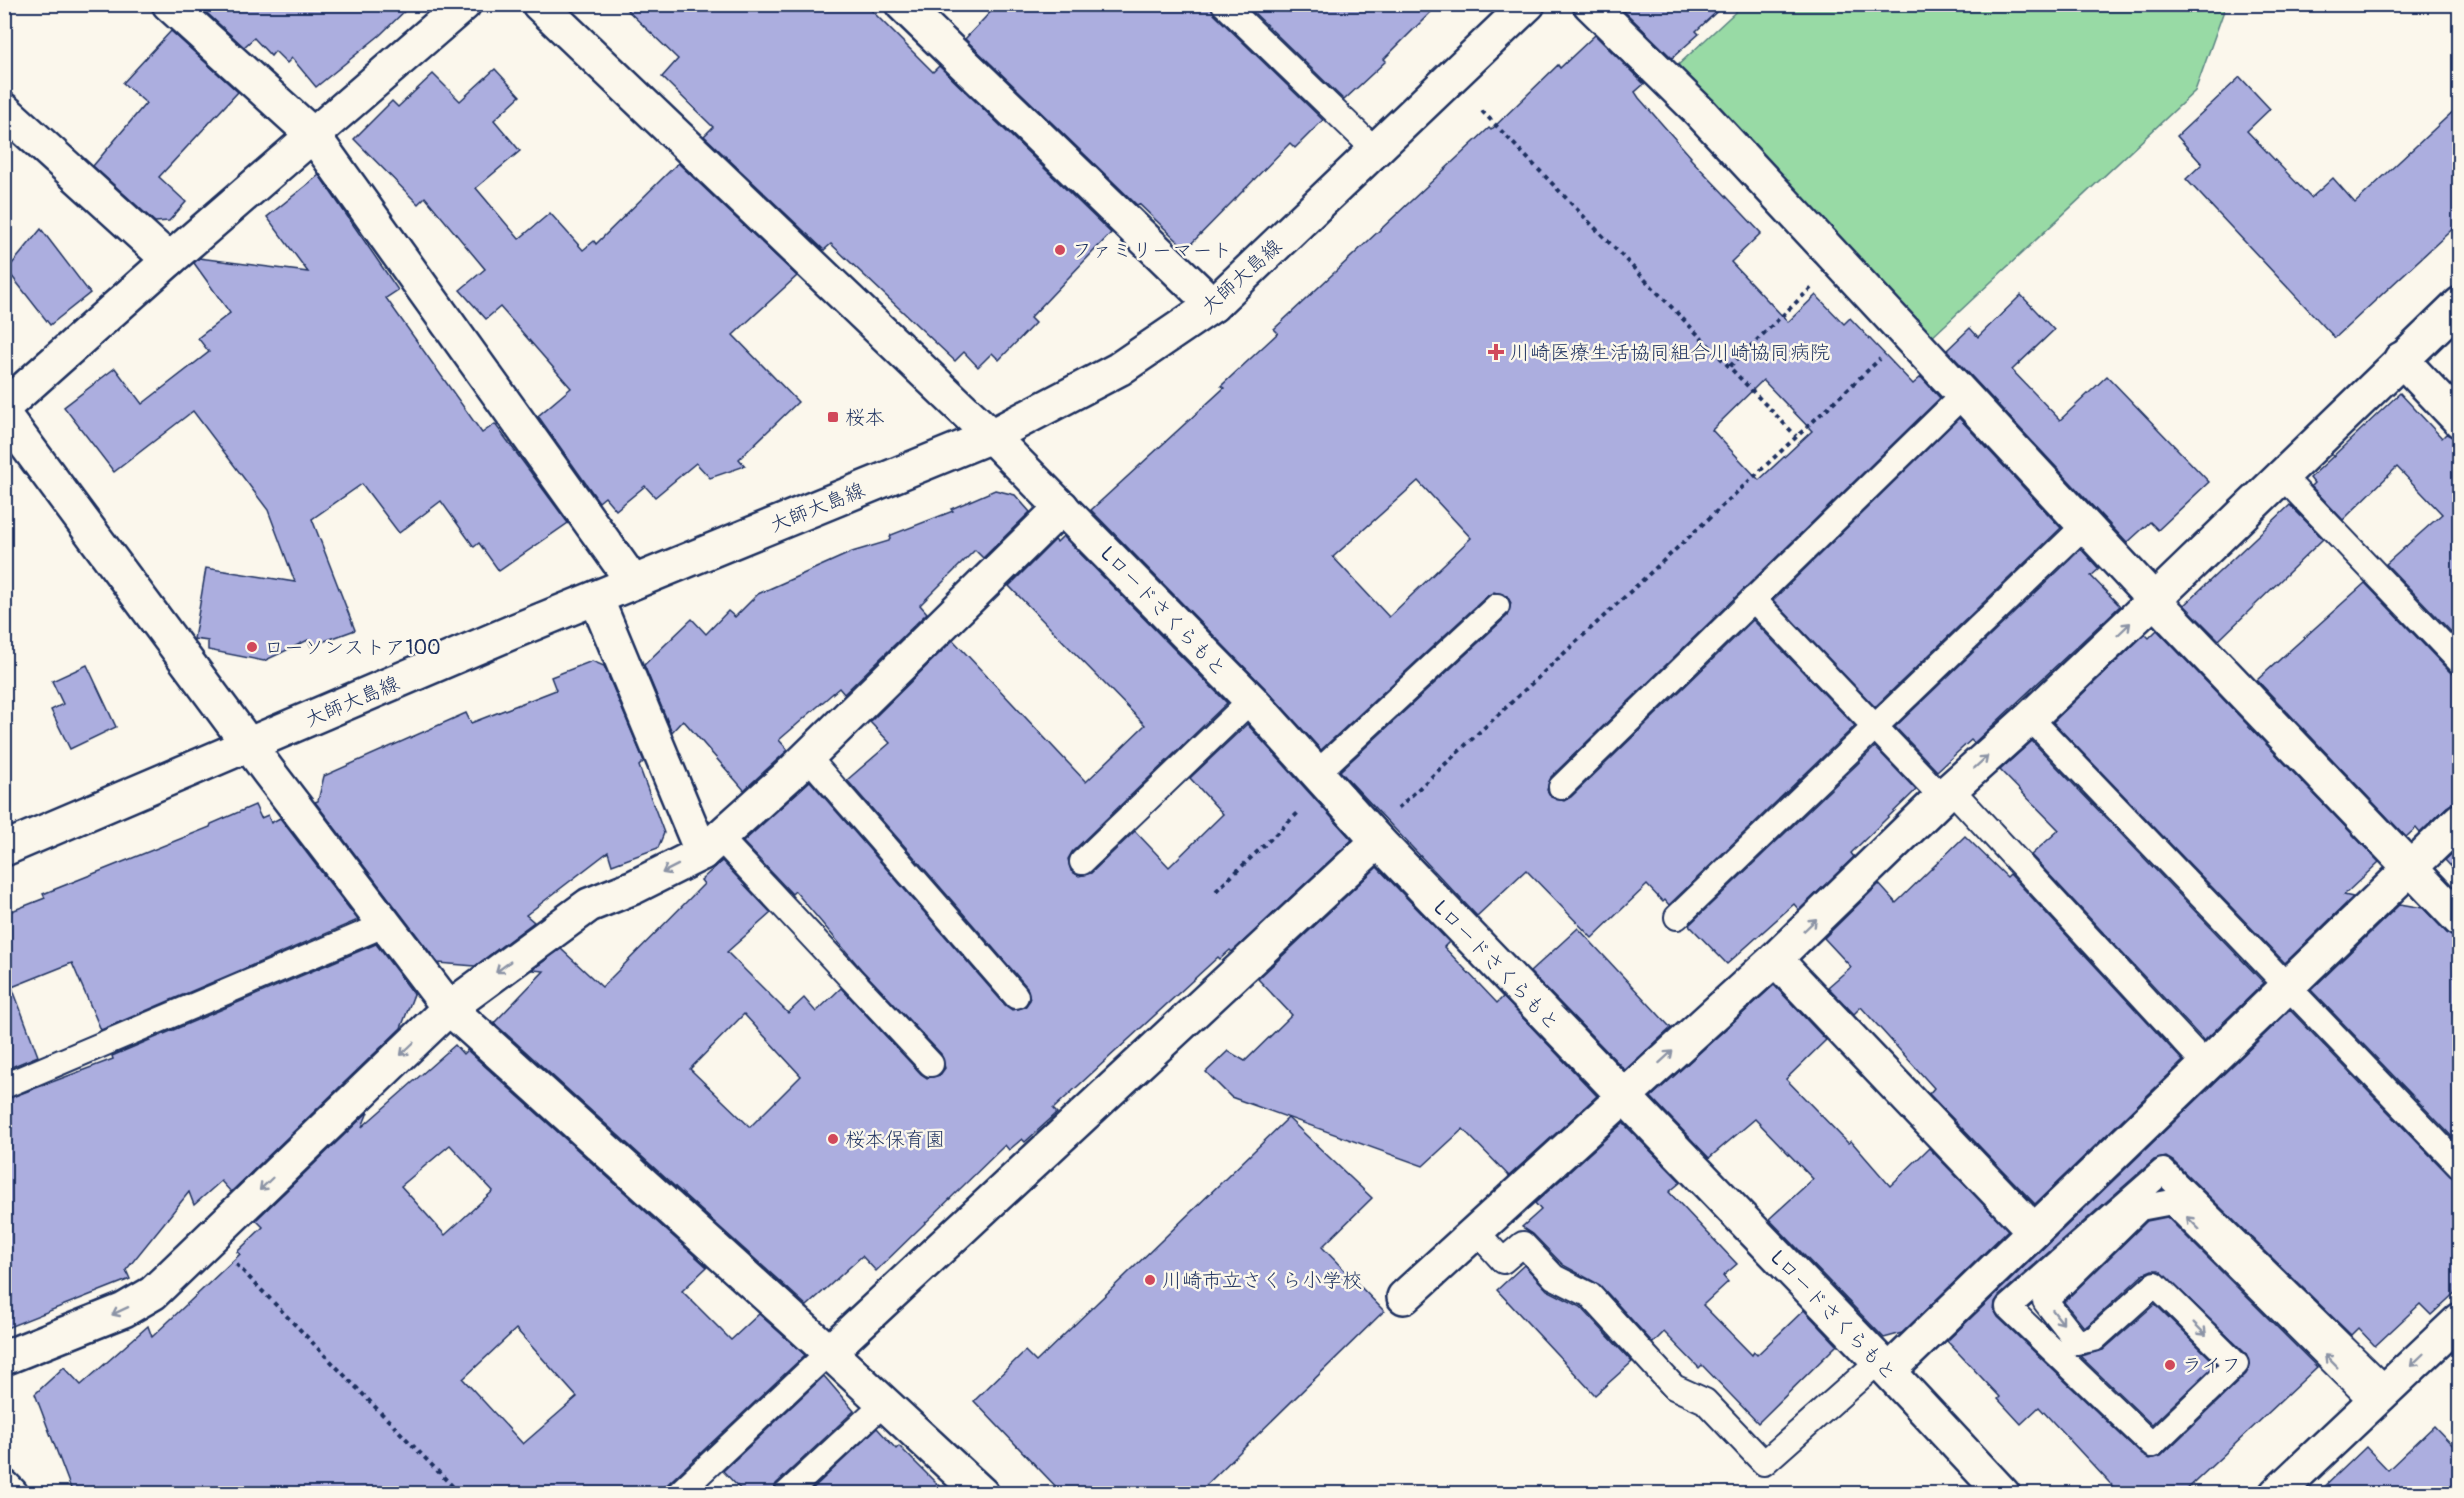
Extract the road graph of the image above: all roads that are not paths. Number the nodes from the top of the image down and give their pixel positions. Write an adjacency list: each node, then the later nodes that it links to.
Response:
1 (169, 4): 9 (street)
2 (464, 4): 9 (street)
3 (539, 4): 19 (street, Lロードさくらもと)
4 (902, 4): 13 (street)
5 (1224, 4): 10 (lane)
6 (1528, 4): 10 (street, 大師大島線)
7 (1590, 4): 15 (street)
8 (4, 110): 11 (street)
9 (312, 135): 11 (street); 23 (street)
10 (1374, 150): 13 (street, 大師大島線)
11 (169, 260): 16 (street)
12 (2460, 304): 14 (street)
13 (1214, 305): 19 (street, 大師大島線)
14 (2401, 359): 18 (street); 20 (street)
15 (1964, 395): 22 (street); 25 (lane)
16 (4, 407)
17 (4, 415): 32 (street)
18 (2460, 421)
19 (991, 435): 21 (street, Lロードさくらもと); 23 (street, 大師大島線)
20 (2281, 476): 26 (street); 28 (lane)
21 (1062, 507): 29 (street, Lロードさくらもと); 33 (street)
22 (2085, 525): 26 (street); 31 (lane)
23 (633, 582): 24 (street, 大師大島線)
24 (596, 598): 32 (street, 大師大島線); 39 (street)
25 (1754, 599): 31 (lane); 35 (lane)
26 (2154, 600): 30 (street, one-way to 26); 42 (street)
27 (1497, 606): 34 (lane)
28 (2460, 662)
29 (1251, 700): 34 (street, Lロードさくらもと); 41 (lane)
30 (2030, 718): 36 (street, one-way to 30); 47 (lane)
31 (1875, 727): 36 (lane); 43 (lane)
32 (249, 745): 40 (street, 大師大島線); 45 (street)
33 (807, 756): 39 (street); 48 (lane)
34 (1322, 779): 38 (street, Lロードさくらもと)
35 (1561, 787)
36 (1947, 793): 46 (street, one-way to 36); 51 (lane)
37 (2460, 819): 42 (street)
38 (1375, 837): 53 (street, Lロードさくらもと); 59 (street)
39 (711, 845): 49 (street, one-way to 49); 50 (lane)
40 (4, 849)
41 (1082, 862)
42 (2410, 867): 44 (street); 47 (street)
43 (1677, 917)
44 (2460, 920)
45 (384, 925): 49 (street); 52 (lane)
46 (1775, 959): 53 (street, one-way to 46); 56 (street)
47 (2287, 986): 51 (street); 54 (lane)
48 (1016, 996)
49 (449, 1008): 59 (street); 60 (street, one-way to 60)
50 (931, 1064)
51 (2206, 1065): 56 (street)
52 (4, 1086)
53 (1623, 1096): 55 (street); 61 (street, Lロードさくらもと)
54 (2460, 1166)
55 (1476, 1231): 57 (street); 61 (lane)
56 (2034, 1231): 61 (street)
57 (1404, 1297)
58 (2460, 1320): 62 (street, one-way to 62)
59 (829, 1352): 63 (street); 66 (lane)
60 (4, 1358)
61 (1884, 1366): 69 (street, Lロードさくらもと)
62 (2379, 1396): 62 (lane, one-way to 62); 70 (street)
63 (885, 1402): 67 (lane); 68 (street)
64 (4, 1486): 65 (street)
65 (11, 1494)
66 (678, 1494)
67 (786, 1494)
68 (982, 1494)
69 (2003, 1494)
70 (2276, 1494)

